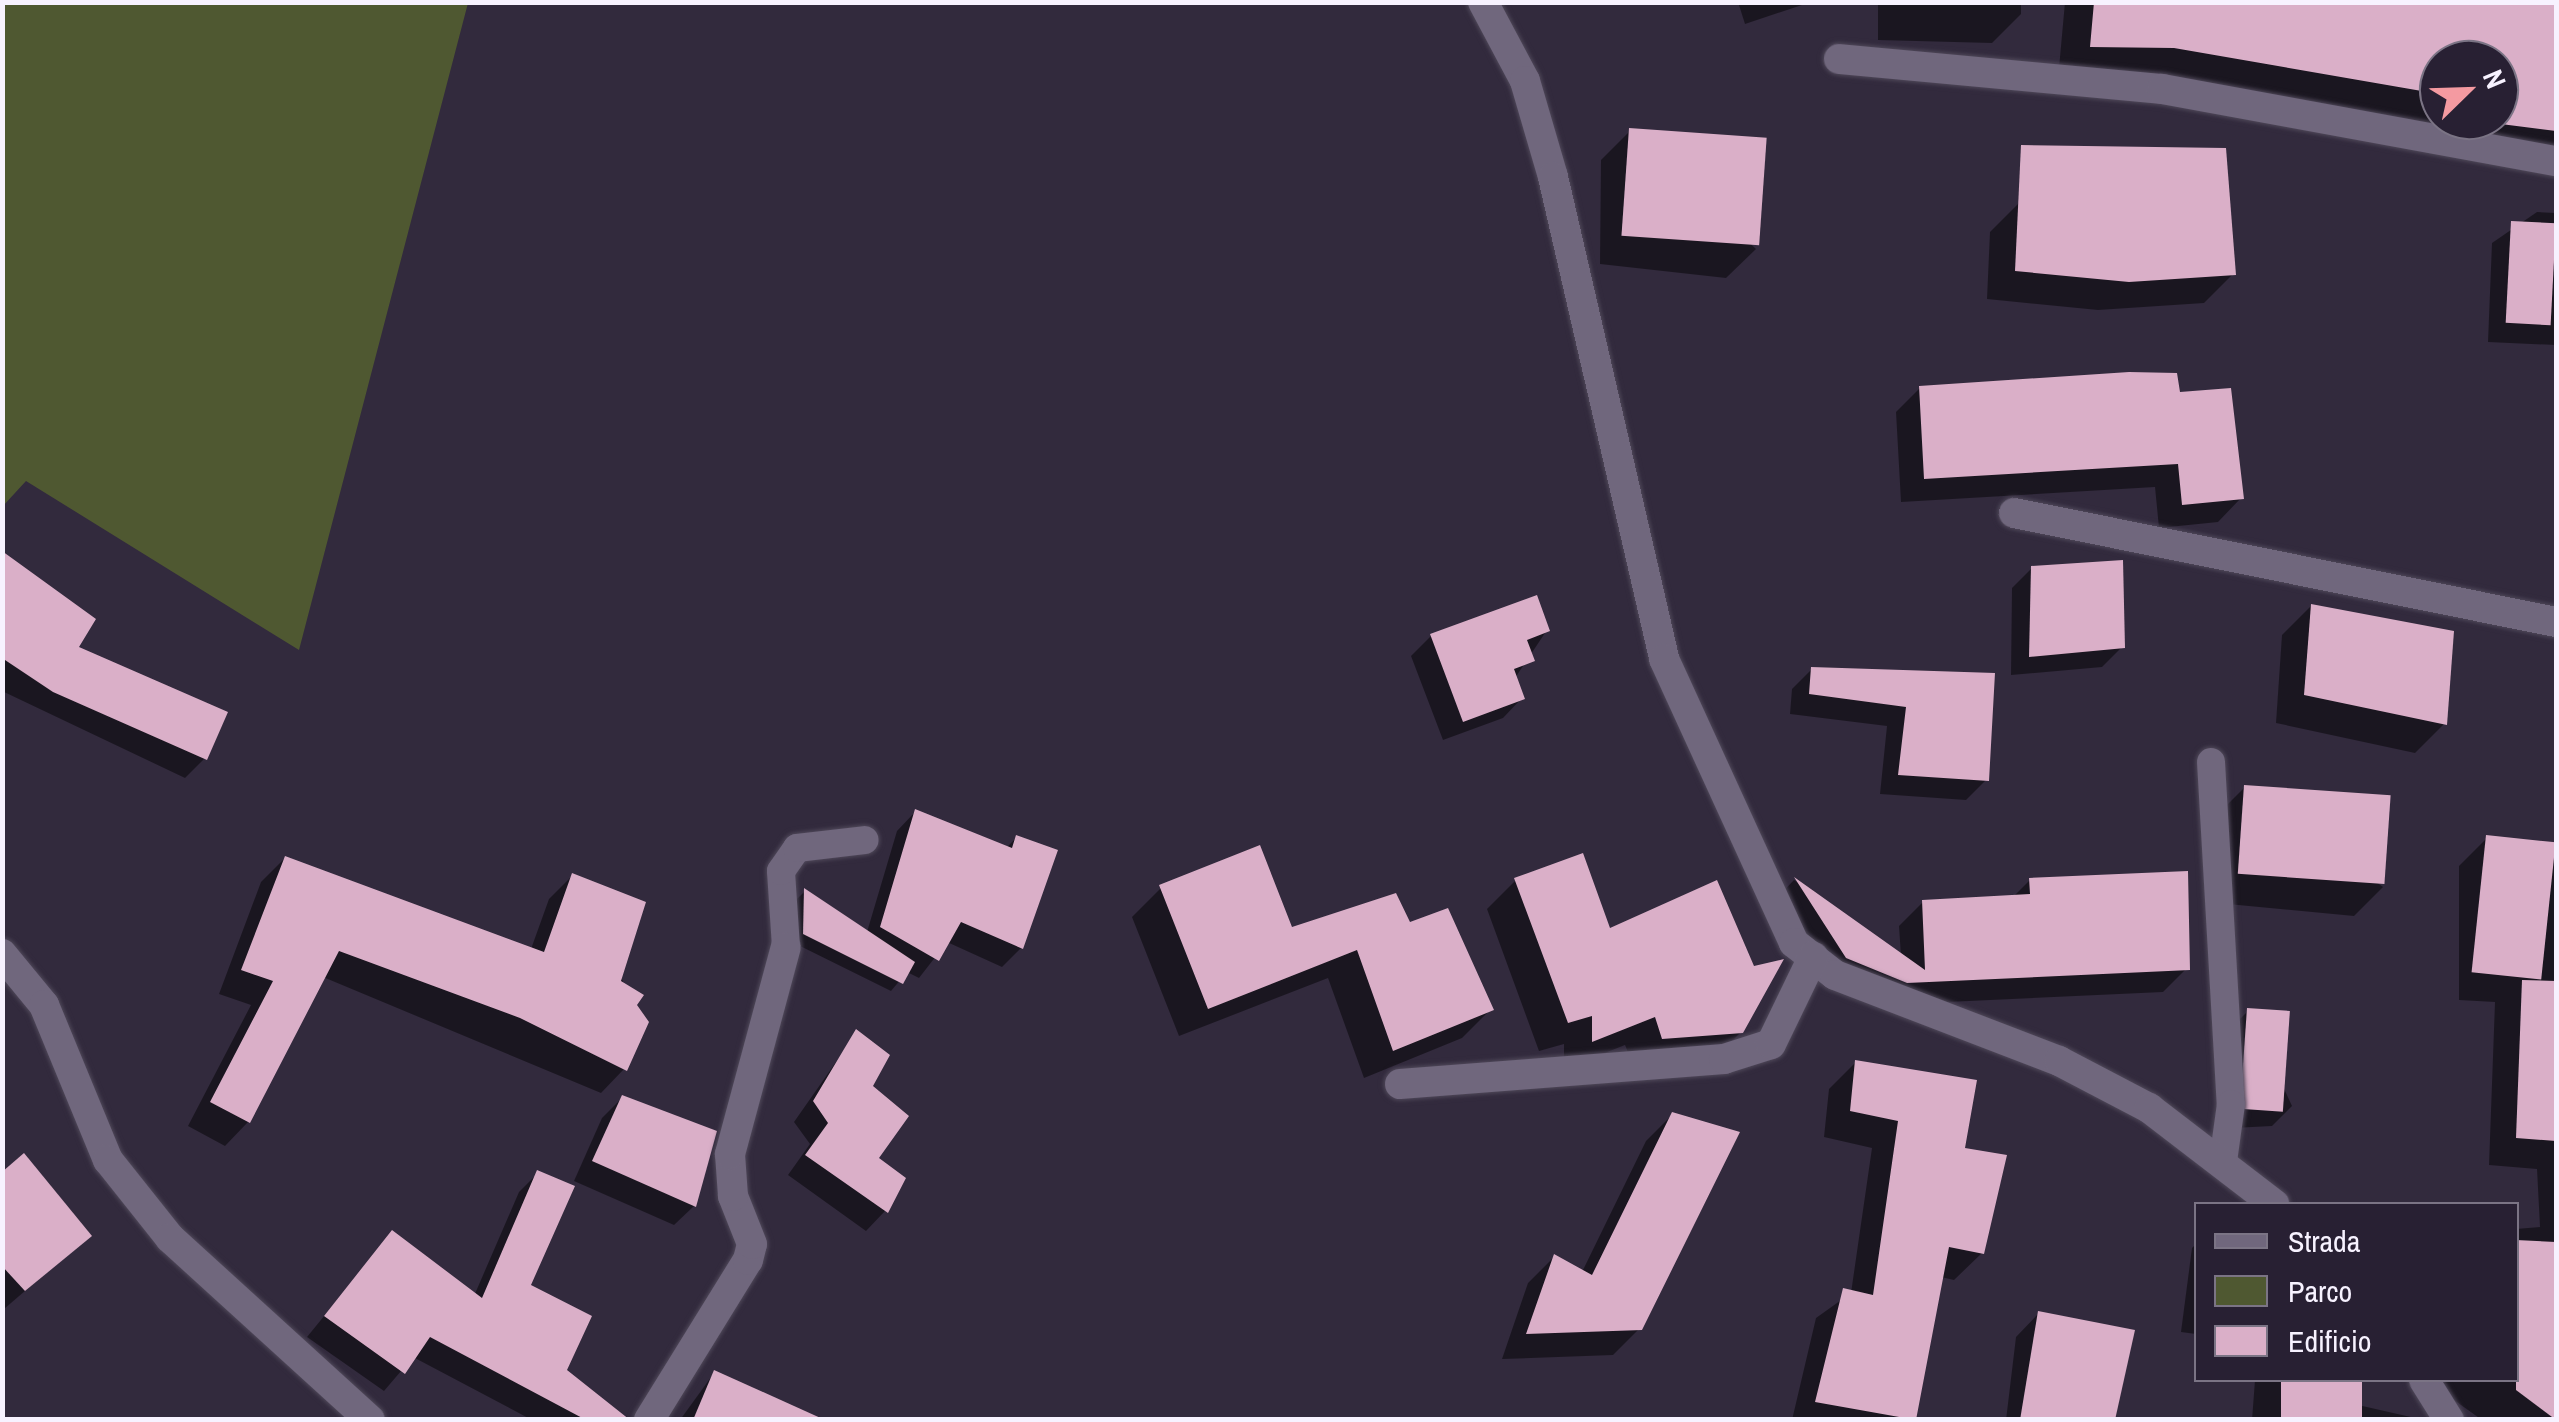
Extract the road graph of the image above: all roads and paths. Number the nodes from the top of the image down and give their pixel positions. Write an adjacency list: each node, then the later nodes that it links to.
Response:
1 (1483, 2): 10 (street)
2 (1839, 58): 3 (street)
3 (2556, 160)
4 (2014, 513): 5 (street)
5 (2556, 622)
6 (2212, 762): 12 (lane)
7 (865, 840): 8 (lane)
8 (786, 947): 16 (street)
9 (2, 954): 15 (street)
10 (1813, 958): 11 (street); 12 (street)
11 (1400, 1084)
12 (2223, 1162): 13 (street)
13 (2272, 1202)
14 (2425, 1382): 17 (street)
15 (370, 1420)
16 (648, 1420)
17 (2449, 1420)

